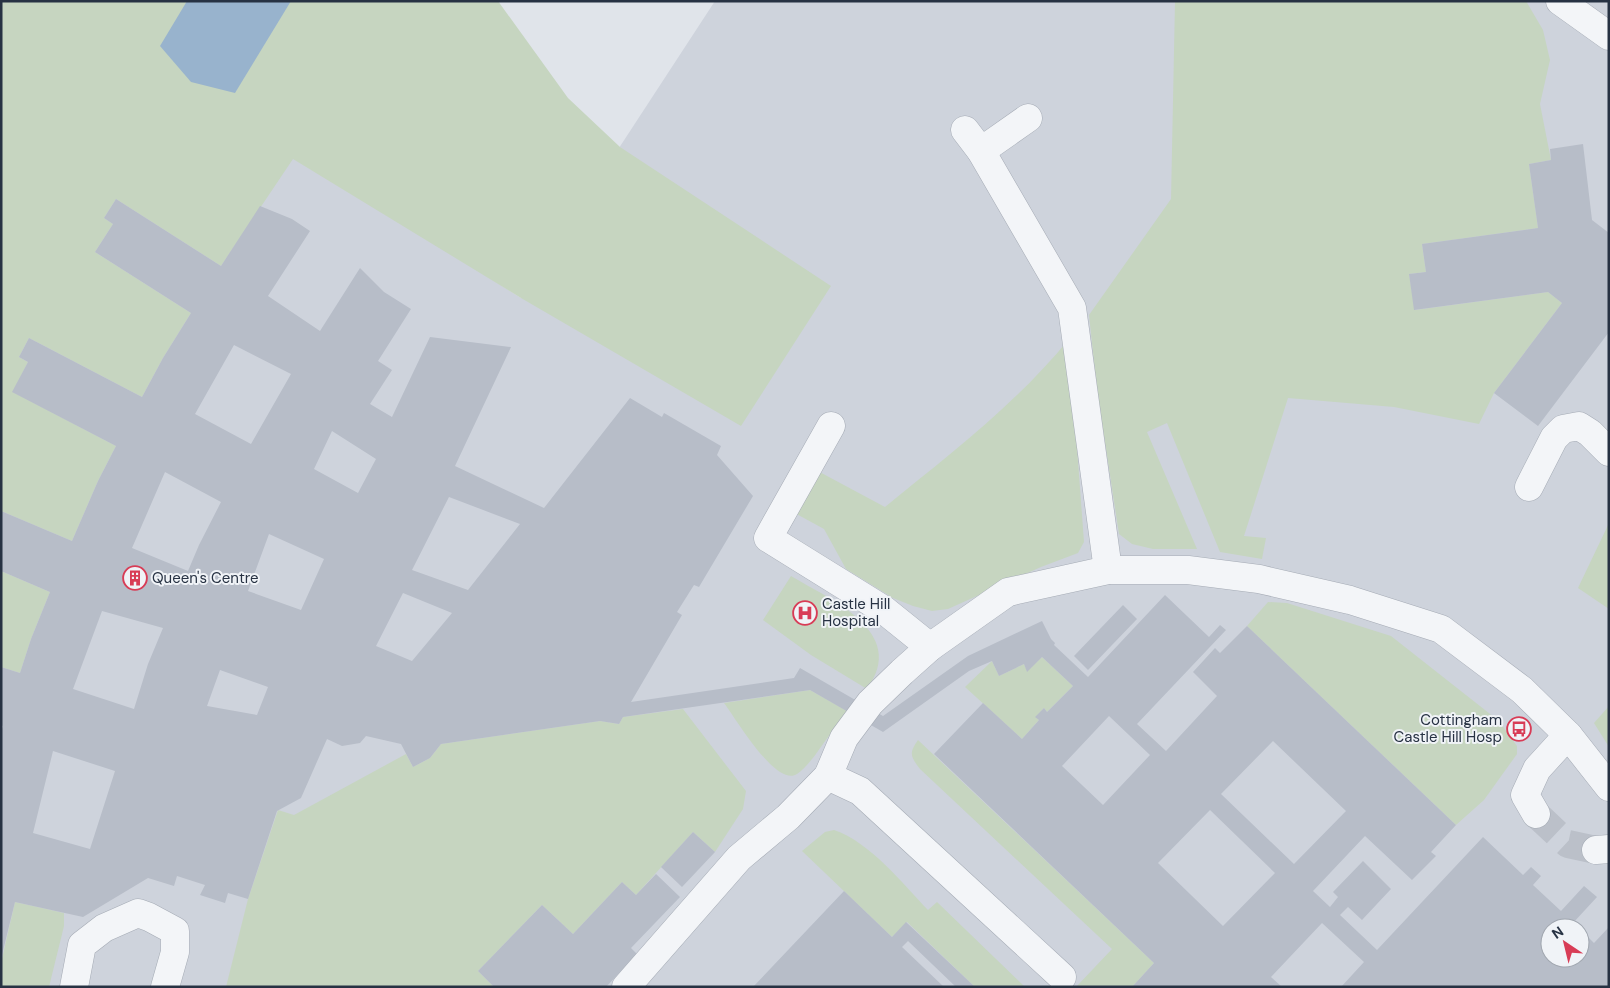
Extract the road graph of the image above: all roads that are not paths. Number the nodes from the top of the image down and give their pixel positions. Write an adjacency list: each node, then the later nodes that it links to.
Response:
1 (1560, 1): 2 (lane)
2 (1609, 36)
3 (1028, 118): 7 (lane)
4 (831, 426): 8 (lane)
5 (1609, 452): 6 (lane)
6 (1529, 487)
7 (1108, 570): 8 (lane); 9 (lane)
8 (930, 647): 10 (lane)
9 (1568, 734): 11 (lane); 12 (lane)
10 (828, 776): 13 (lane); 16 (lane)
11 (1609, 787)
12 (1536, 814)
13 (1062, 977)
14 (74, 987): 15 (lane)
15 (165, 987)
16 (626, 987)

